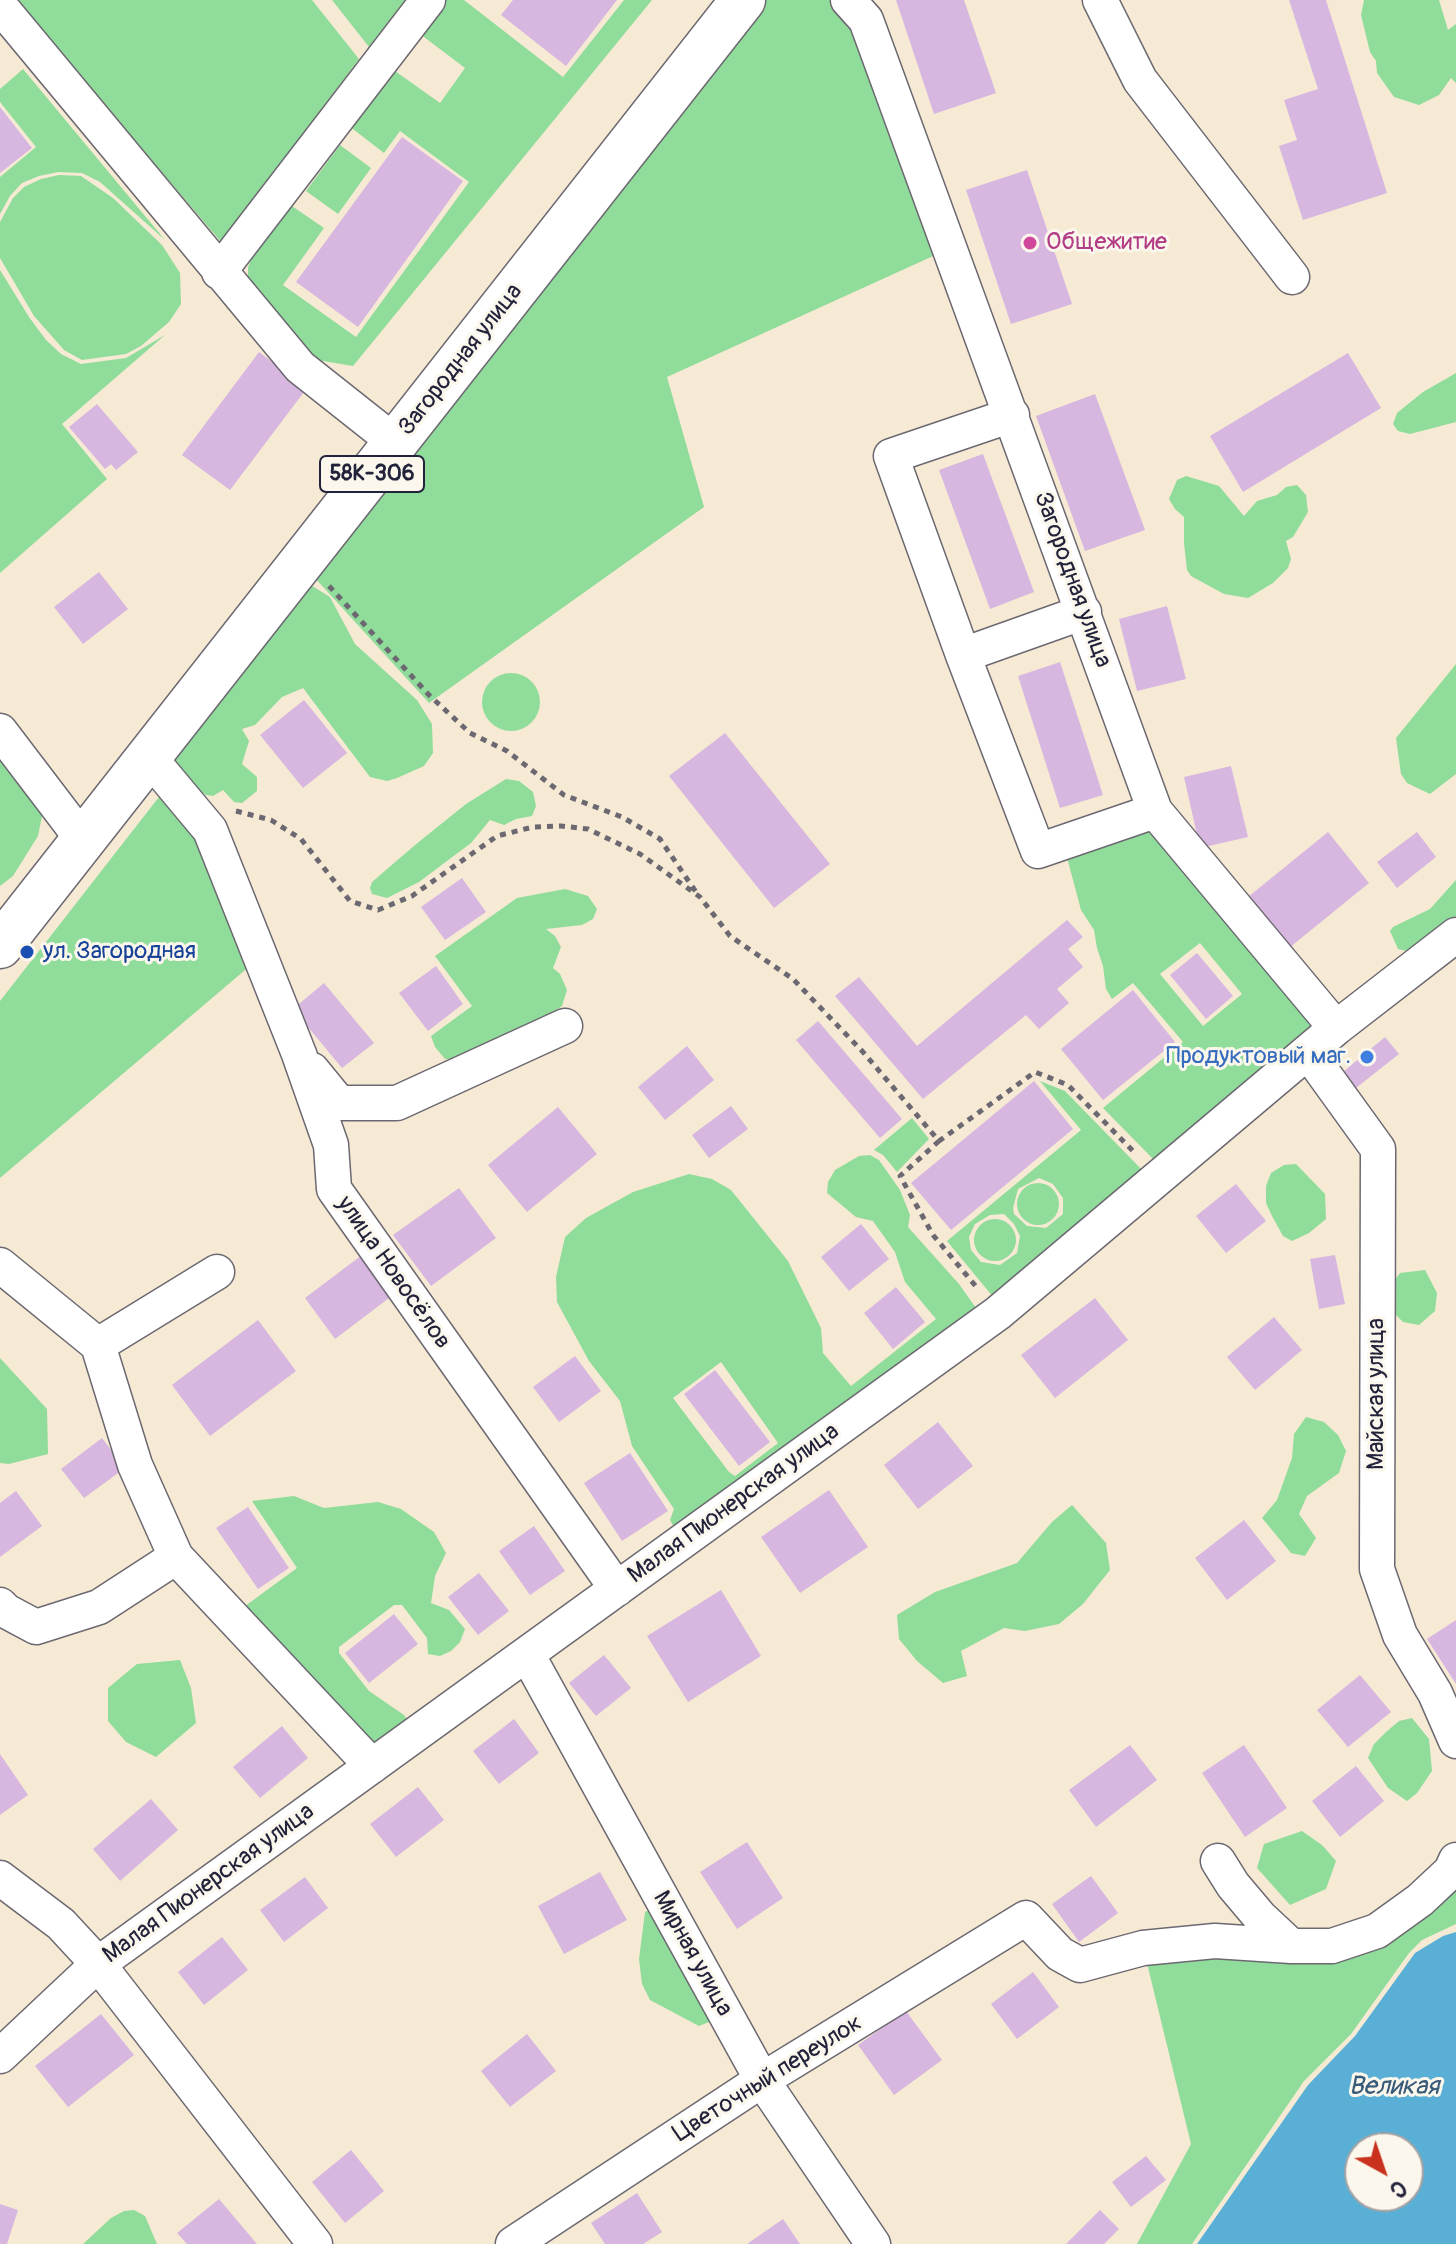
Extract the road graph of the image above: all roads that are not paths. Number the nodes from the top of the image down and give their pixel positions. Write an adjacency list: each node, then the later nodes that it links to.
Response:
1 (428, 0): 6 (street)
2 (743, 0): 9 (highway, Загородная улица / 58К-306)
3 (848, 0): 8 (street, Загородная улица)
4 (1100, 0): 7 (street)
5 (0, 6): 6 (street)
6 (219, 272): 9 (street)
7 (1292, 277)
8 (1012, 415): 10 (street, Загородная улица); 11 (street)
9 (396, 443): 13 (highway, Загородная улица / 58К-306)
10 (1084, 612): 11 (street); 14 (street, Загородная улица)
11 (963, 655): 14 (street)
12 (0, 731): 15 (street)
13 (149, 757): 15 (highway, Загородная улица / 58К-306); 21 (street, улица Новосёлов)
14 (1155, 811): 19 (street, Загородная улица)
15 (83, 840): 17 (highway, Загородная улица / 58К-306)
16 (1456, 935): 19 (street, Малая Пионерская улица)
17 (0, 946)
18 (565, 1026): 21 (street)
19 (1336, 1028): 20 (street, Малая Пионерская улица)
20 (1308, 1052): 26 (street, Малая Пионерская улица); 29 (street, Майская улица)
21 (299, 1054): 26 (street, улица Новосёлов)
22 (0, 1265): 24 (street)
23 (217, 1272): 24 (street)
24 (98, 1345): 25 (street)
25 (176, 1557): 27 (street); 30 (street)
26 (617, 1589): 28 (street, Малая Пионерская улица)
27 (0, 1605)
28 (527, 1654): 30 (street, Малая Пионерская улица); 37 (street, Мирная улица)
29 (1456, 1741)
30 (372, 1766): 35 (street, Малая Пионерская улица)
31 (1456, 1860): 34 (street)
32 (1218, 1861): 34 (street)
33 (0, 1878): 35 (street)
34 (1291, 1946): 37 (street, Цветочный переулок)
35 (98, 1964): 36 (street, Малая Пионерская улица); 38 (street)
36 (0, 2056)
37 (762, 2080): 39 (street, Цветочный переулок); 40 (street, Мирная улица)
38 (315, 2244)
39 (513, 2244)
40 (873, 2244)

